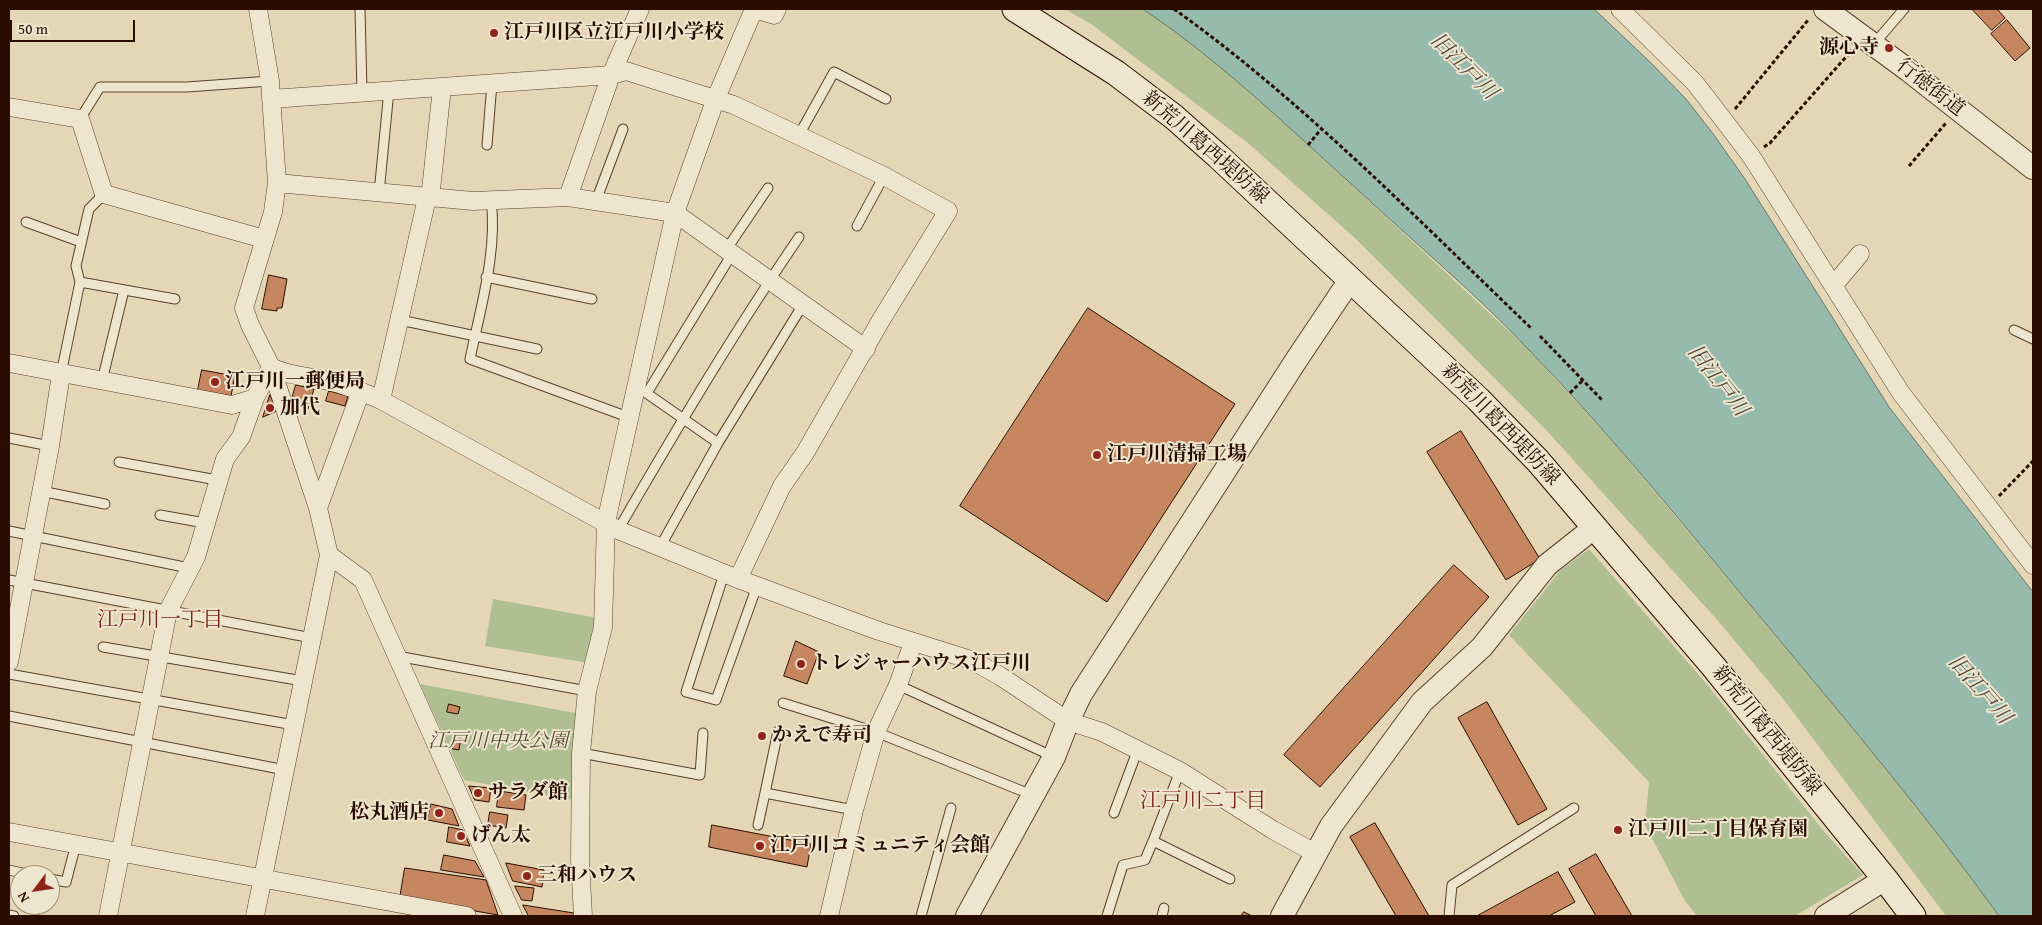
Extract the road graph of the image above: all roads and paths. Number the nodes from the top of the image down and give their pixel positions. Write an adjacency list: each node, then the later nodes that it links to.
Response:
1 (258, 9): 12 (street)
2 (360, 9): 16 (lane)
3 (640, 9): 11 (street)
4 (777, 9): 17 (street)
5 (1015, 9): 51 (main road, 新荒川葛西堤防線)
6 (1174, 9): 24 (path)
7 (1620, 9): 53 (street)
8 (1904, 9): 10 (lane)
9 (1818, 13): 10 (street, 行徳街道); 21 (path)
10 (1869, 41): 22 (street, 行徳街道); 27 (path)
11 (611, 75): 13 (street); 17 (street); 37 (street)
12 (270, 81): 18 (street); 23 (lane)
13 (492, 83): 14 (street); 28 (lane)
14 (442, 87): 15 (street); 38 (street)
15 (389, 90): 16 (street); 35 (lane)
16 (362, 92): 18 (street)
17 (716, 98): 26 (street); 41 (street)
18 (271, 99): 33 (street)
19 (886, 99): 26 (lane)
20 (9, 106): 23 (street)
21 (1736, 108)
22 (1957, 109): 30 (path); 31 (street, 行徳街道)
23 (80, 119): 36 (street)
24 (1322, 128): 29 (path); 59 (path)
25 (623, 129): 40 (lane)
26 (799, 136): 32 (street)
27 (1770, 143)
28 (487, 145)
29 (1308, 145)
30 (1909, 166)
31 (2033, 168)
32 (884, 176): 43 (lane); 65 (street)
33 (277, 183): 35 (street); 45 (street)
34 (768, 188): 47 (lane)
35 (379, 193): 38 (street)
36 (104, 194): 45 (street); 46 (lane)
37 (568, 197): 39 (street); 40 (street)
38 (427, 198): 39 (street); 58 (street)
39 (491, 200): 49 (lane)
40 (596, 201): 41 (street)
41 (675, 213): 47 (street); 71 (street)
42 (26, 222): 46 (lane)
43 (857, 226)
44 (799, 237): 50 (lane)
45 (264, 239): 67 (street)
46 (81, 242): 52 (lane)
47 (729, 252): 50 (street); 71 (lane)
48 (1860, 254): 53 (street)
49 (486, 277): 55 (lane); 61 (lane)
50 (770, 280): 57 (street); 78 (lane)
51 (1350, 280): 92 (main road, 新荒川葛西堤防線); 116 (street)
52 (80, 282): 54 (lane); 68 (lane)
53 (1833, 286): 97 (street)
54 (124, 290): 56 (lane); 70 (lane)
55 (592, 298)
56 (175, 299)
57 (804, 303): 65 (street); 80 (lane)
58 (400, 320): 61 (lane); 75 (street)
59 (1531, 328)
60 (2014, 330): 63 (lane)
61 (475, 334): 64 (lane); 77 (lane)
62 (1540, 336): 69 (path)
63 (2033, 339)
64 (537, 349)
65 (866, 349): 99 (street)
66 (9, 363): 68 (street)
67 (271, 367): 72 (street); 74 (street); 88 (street)
68 (61, 374): 70 (street); 81 (street)
69 (1583, 380): 73 (path); 76 (path)
70 (102, 381): 74 (street)
71 (641, 389): 77 (street); 78 (lane)
72 (361, 391): 75 (street); 88 (street)
73 (1570, 394)
74 (255, 398): 84 (street)
75 (381, 400): 91 (street)
76 (1603, 401)
77 (628, 417): 91 (street)
78 (683, 418): 80 (lane); 91 (lane)
79 (9, 438): 81 (lane)
80 (718, 443): 95 (lane)
81 (50, 446): 85 (street)
82 (2033, 461): 86 (path)
83 (118, 462): 84 (lane)
84 (217, 480): 90 (street)
85 (41, 491): 87 (lane); 94 (street)
86 (1996, 498)
87 (105, 504)
88 (318, 508): 96 (street)
89 (160, 515): 90 (lane)
90 (205, 523): 98 (street)
91 (612, 526): 95 (street); 112 (street)
92 (1595, 527): 138 (street); 141 (main road, 新荒川葛西堤防線)
93 (9, 531): 94 (lane)
94 (32, 535): 98 (lane); 100 (street)
95 (660, 547): 99 (street)
96 (329, 555): 103 (street); 106 (street)
97 (2033, 565)
98 (189, 568): 102 (street)
99 (731, 576): 101 (street); 101 (lane)
100 (16, 581): 102 (lane); 108 (street)
101 (757, 586): 104 (street)
102 (168, 610): 103 (lane); 107 (street)
103 (312, 638): 110 (street)
104 (912, 643): 111 (street); 116 (street)
105 (103, 647): 107 (lane)
106 (396, 656): 112 (lane); 149 (street)
107 (159, 658): 110 (lane); 113 (street)
108 (9, 662)
109 (9, 674): 113 (lane)
110 (303, 681): 117 (street)
111 (898, 685): 119 (street); 124 (lane)
112 (587, 691): 123 (street)
113 (151, 699): 117 (lane); 121 (street)
114 (783, 704): 119 (lane)
115 (9, 716): 121 (lane)
116 (1068, 721): 122 (street); 124 (street)
117 (294, 725): 125 (street)
118 (778, 731): 127 (lane)
119 (876, 732): 128 (lane); 131 (street)
120 (703, 733): 123 (lane)
121 (142, 742): 125 (lane); 137 (street)
122 (1138, 749): 126 (street); 132 (lane)
123 (581, 753): 150 (street)
124 (1054, 757): 128 (street)
125 (285, 770): 139 (street)
126 (1180, 771): 135 (lane); 138 (street)
127 (765, 793): 131 (lane); 133 (lane)
128 (1034, 796): 153 (street)
129 (951, 808): 152 (lane)
130 (1574, 808): 156 (lane)
131 (854, 810): 151 (street)
132 (1114, 813)
133 (758, 825)
134 (9, 832): 136 (street)
135 (1153, 841): 140 (lane); 154 (lane)
136 (76, 844): 137 (street); 142 (lane)
137 (121, 853): 139 (street); 146 (street)
138 (1315, 853): 155 (street)
139 (263, 879): 143 (street); 147 (street)
140 (1230, 879)
141 (1885, 879): 157 (street); 158 (main road, 新荒川葛西堤防線)
142 (60, 881)
143 (399, 910): 148 (street)
144 (9, 915): 145 (lane)
145 (14, 916)
146 (108, 916)
147 (255, 916)
148 (467, 916)
149 (514, 916)
150 (583, 916)
151 (829, 916)
152 (921, 916)
153 (967, 916)
154 (1107, 916)
155 (1282, 916)
156 (1448, 916)
157 (1826, 916)
158 (1912, 916)

